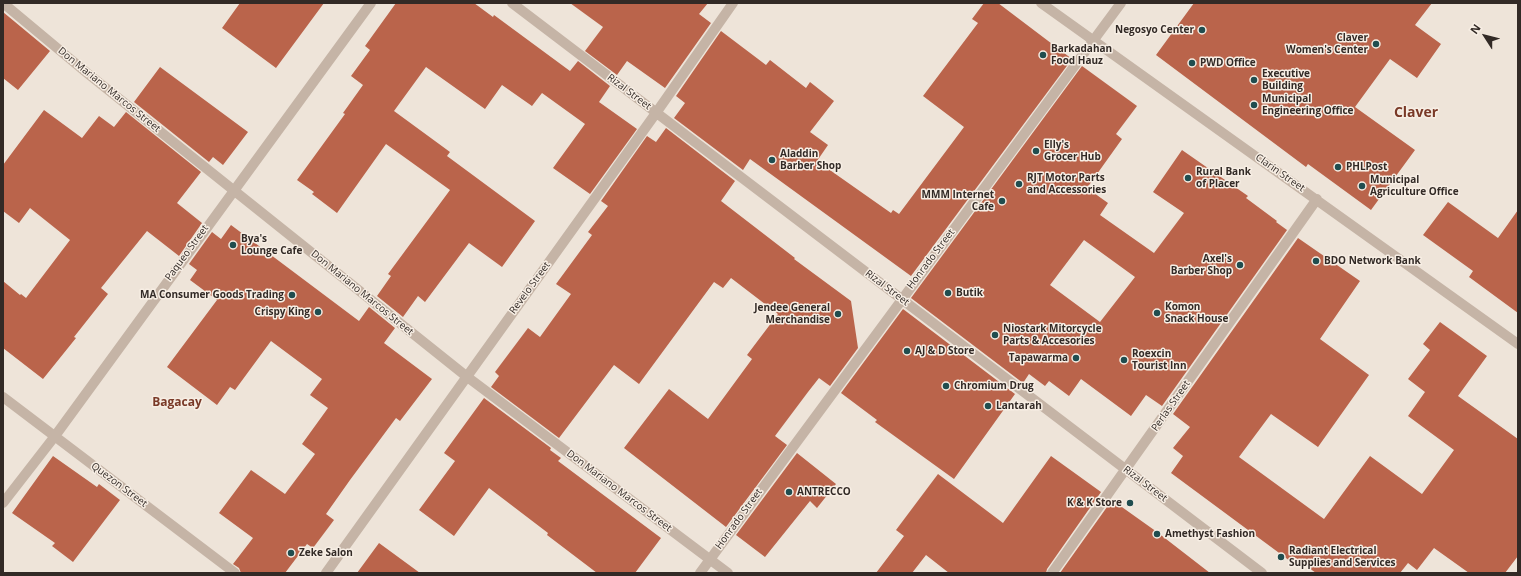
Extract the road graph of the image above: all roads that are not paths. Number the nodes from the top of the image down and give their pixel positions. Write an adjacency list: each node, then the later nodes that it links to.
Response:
1 (371, 3): 9 (street, Paqueo Street)
2 (512, 3): 8 (street, Rizal Street)
3 (733, 3): 8 (street, Revelo Street)
4 (1042, 3): 7 (street, Clarin Street)
5 (1121, 3): 7 (street, Honrado Street)
6 (5, 5): 9 (street, Don Mariano Marcos Street)
7 (1093, 41): 10 (street, Clarin Street); 11 (street, Honrado Street)
8 (656, 113): 11 (street, Rizal Street); 13 (street, Revelo Street)
9 (234, 190): 13 (street, Don Mariano Marcos Street); 15 (street, Paqueo Street)
10 (1317, 200): 12 (street, Clarin Street); 16 (street, Perlas Street)
11 (901, 299): 16 (street, Rizal Street); 18 (street, Honrado Street)
12 (1518, 344)
13 (466, 376): 18 (street, Don Mariano Marcos Street); 20 (street, Revelo Street)
14 (3, 396): 15 (street, Quezon Street)
15 (55, 436): 17 (street, Paqueo Street); 19 (street, Quezon Street)
16 (1127, 470): 23 (street, Perlas Street); 24 (street, Rizal Street)
17 (3, 503)
18 (710, 559): 21 (street, Honrado Street); 22 (street, Don Mariano Marcos Street)
19 (235, 573)
20 (326, 573)
21 (700, 573)
22 (728, 573)
23 (1052, 573)
24 (1262, 573)

